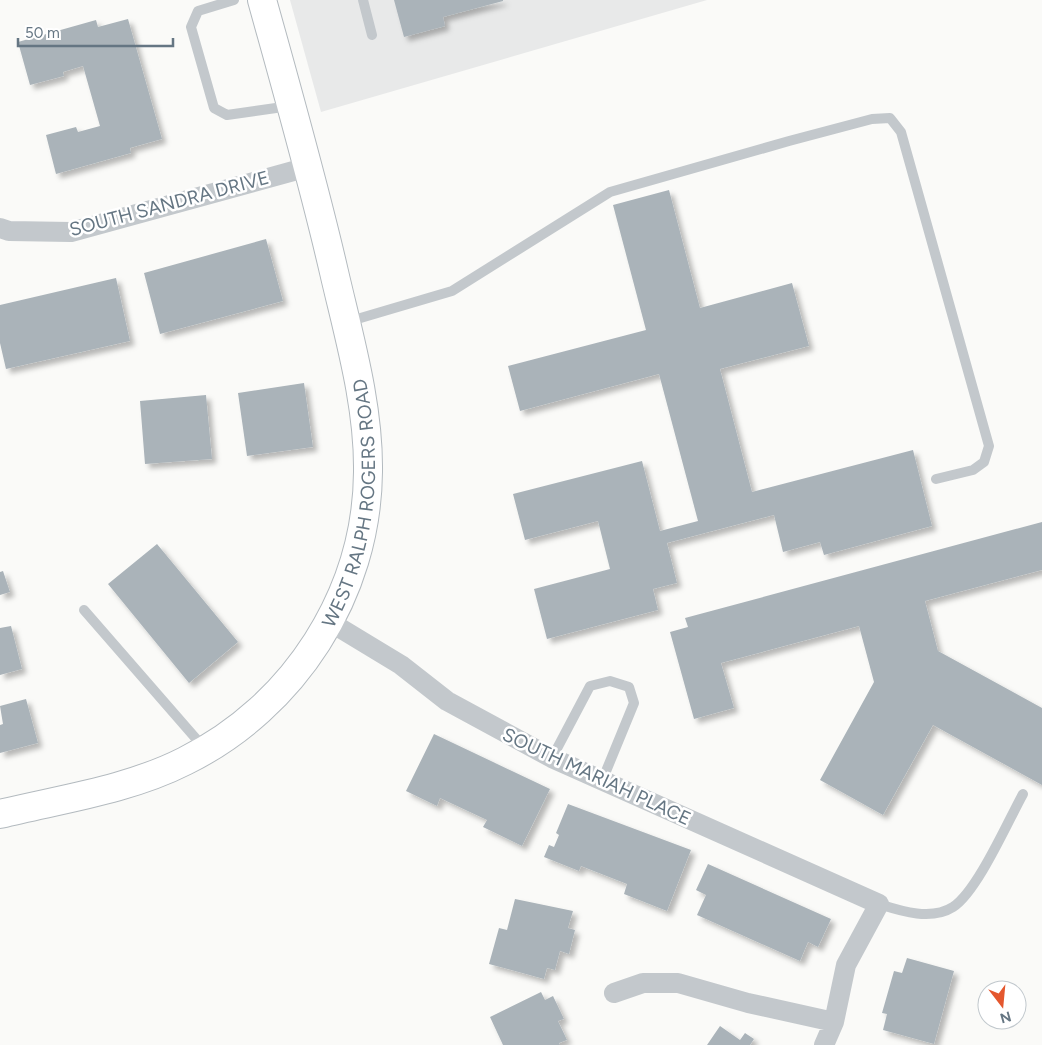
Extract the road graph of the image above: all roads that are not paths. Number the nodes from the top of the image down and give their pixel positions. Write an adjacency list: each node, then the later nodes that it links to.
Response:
1 (234, 0): 5 (lane)
2 (262, 0): 5 (street, WEST RALPH ROGERS ROAD)
3 (363, 0): 4 (lane)
4 (372, 35)
5 (292, 106): 6 (street, WEST RALPH ROGERS ROAD)
6 (308, 167): 7 (street, SOUTH SANDRA DRIVE); 8 (street, WEST RALPH ROGERS ROAD)
7 (0, 228)
8 (346, 323): 9 (lane); 11 (street, WEST RALPH ROGERS ROAD)
9 (936, 479)
10 (84, 610): 12 (lane)
11 (330, 622): 12 (street, WEST RALPH ROGERS ROAD); 13 (street, SOUTH MARIAH PLACE)
12 (206, 749): 16 (street, WEST RALPH ROGERS ROAD)
13 (552, 758): 14 (street, SOUTH MARIAH PLACE); 14 (lane)
14 (602, 781): 17 (street, SOUTH MARIAH PLACE)
15 (1023, 794): 17 (lane)
16 (0, 814)
17 (879, 904): 19 (street)
18 (614, 993): 19 (street)
19 (834, 1022): 20 (street)
20 (824, 1045)

